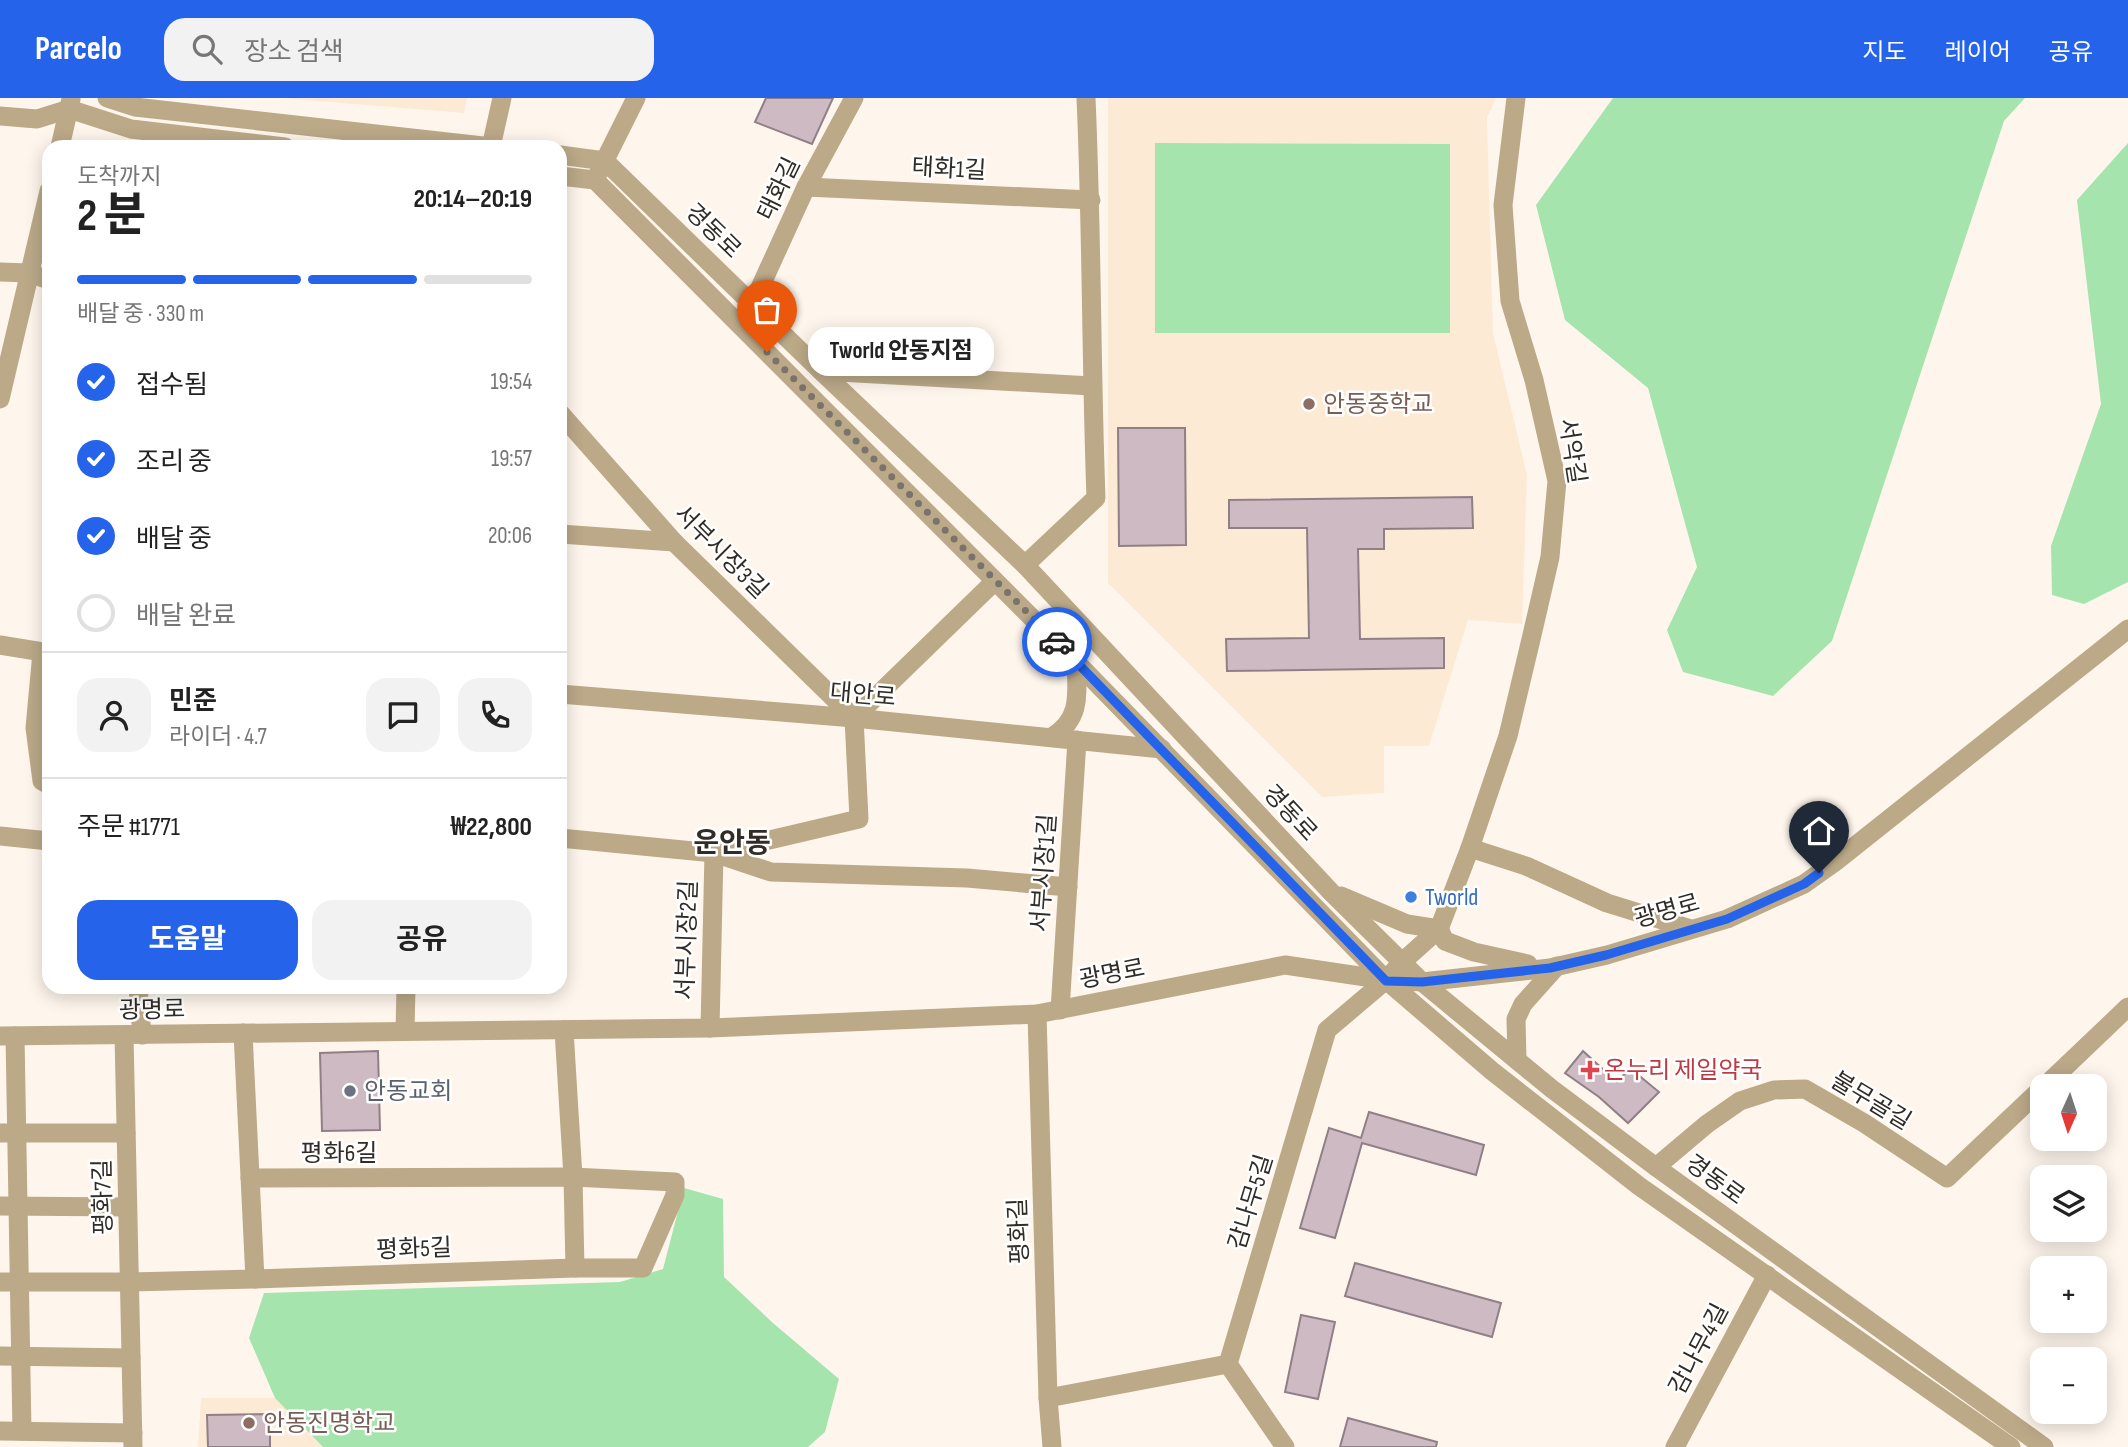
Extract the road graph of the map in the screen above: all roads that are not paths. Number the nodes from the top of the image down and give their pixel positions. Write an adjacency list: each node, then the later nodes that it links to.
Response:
1 (107, 98): 11 (street)
2 (502, 98): 12 (street)
3 (636, 98): 14 (street)
4 (854, 98): 17 (street, 태화길)
5 (1086, 98): 18 (street)
6 (1516, 98): 46 (street, 서악길)
7 (70, 104): 8 (street); 9 (street); 10 (street)
8 (0, 116)
9 (62, 140)
10 (225, 140)
11 (429, 140)
12 (493, 140)
13 (567, 156): 14 (street)
14 (605, 161): 16 (street); 23 (street, 경동로)
15 (567, 177): 16 (street)
16 (595, 180): 31 (street, 경동로)
17 (806, 187): 18 (street, 태화1길); 23 (street, 태화길)
18 (1091, 200): 25 (street)
19 (42, 220): 21 (street)
20 (0, 272): 21 (street)
21 (29, 273): 22 (street); 26 (street)
22 (42, 277)
23 (753, 303): 24 (street, 경동로)
24 (821, 371): 25 (street); 30 (street, 경동로)
25 (1092, 386): 30 (street)
26 (0, 399)
27 (567, 421): 29 (street, 서부시장3길)
28 (567, 534): 29 (street)
29 (674, 542): 38 (street, 서부시장3길)
30 (1025, 565): 49 (street, 경동로)
31 (995, 580): 35 (street, 경동로); 38 (street)
32 (2128, 629): 51 (street, 광명로)
33 (0, 645): 34 (street)
34 (42, 652)
35 (1076, 662): 39 (street); 41 (street, 경동로)
36 (42, 676): 42 (street)
37 (567, 695): 38 (street, 대안로)
38 (854, 718): 39 (street, 대안로); 47 (street, 서부시장2길)
39 (1052, 737): 40 (street, 대안로)
40 (1077, 740): 41 (street, 대안로); 48 (street, 서부시장1길)
41 (1162, 749): 54 (street, 경동로)
42 (42, 781)
43 (0, 836): 45 (street)
44 (567, 839): 47 (street, 서부시장2길)
45 (42, 840)
46 (1470, 848): 50 (street, 서악길); 51 (street)
47 (714, 853): 48 (street); 61 (street, 서부시장2길)
48 (1068, 887): 59 (street, 서부시장1길)
49 (1331, 892): 50 (street); 52 (street, 경동로)
50 (1439, 929): 52 (street, 서악길); 53 (street)
51 (1691, 929): 53 (street, 광명로)
52 (1401, 963): 54 (street, 서악길); 55 (street, 경동로)
53 (1553, 967): 55 (street, 광명로); 67 (street)
54 (1386, 981): 55 (street, 광명로); 59 (street, 광명로); 78 (street, 경동로); 85 (street, 감나무5길)
55 (1422, 982): 67 (street, 경동로)
56 (137, 994): 65 (street)
57 (406, 994): 63 (street)
58 (2128, 1007): 68 (street, 불무골길)
59 (1060, 1010): 60 (street, 광명로)
60 (1037, 1014): 61 (street, 광명로); 86 (street, 평화길)
61 (710, 1028): 62 (street, 광명로)
62 (564, 1030): 63 (street, 광명로); 73 (street)
63 (405, 1031): 64 (street, 광명로)
64 (243, 1032): 65 (street, 광명로); 74 (street)
65 (133, 1035): 66 (street, 광명로); 71 (street, 평화7길)
66 (7, 1036): 70 (street)
67 (1517, 1060): 72 (street, 경동로)
68 (2057, 1074)
69 (2030, 1099): 72 (street, 불무골길)
70 (8, 1133): 71 (street); 75 (street)
71 (126, 1133): 76 (street, 평화7길)
72 (1656, 1167): 94 (street, 경동로)
73 (572, 1177): 74 (street, 평화6길); 77 (street); 77 (street, 평화5길)
74 (250, 1178): 79 (street)
75 (9, 1206): 76 (street); 80 (street)
76 (128, 1207): 81 (street, 평화7길)
77 (575, 1268): 79 (street, 평화5길)
78 (1767, 1275): 90 (street, 경동로); 93 (street, 감나무4길)
79 (255, 1279): 81 (street, 평화5길)
80 (10, 1282): 81 (street, 평화5길); 83 (street)
81 (129, 1282): 84 (street, 평화7길)
82 (0, 1356): 83 (street)
83 (21, 1356): 84 (street); 88 (street)
84 (131, 1358): 89 (street, 평화7길)
85 (1228, 1364): 86 (street); 92 (street)
86 (1048, 1398): 91 (street, 평화길)
87 (0, 1431): 88 (street)
88 (22, 1431): 89 (street)
89 (133, 1440)
90 (2008, 1446)
91 (1052, 1447)
92 (1285, 1447)
93 (1675, 1447)
94 (2044, 1447)

